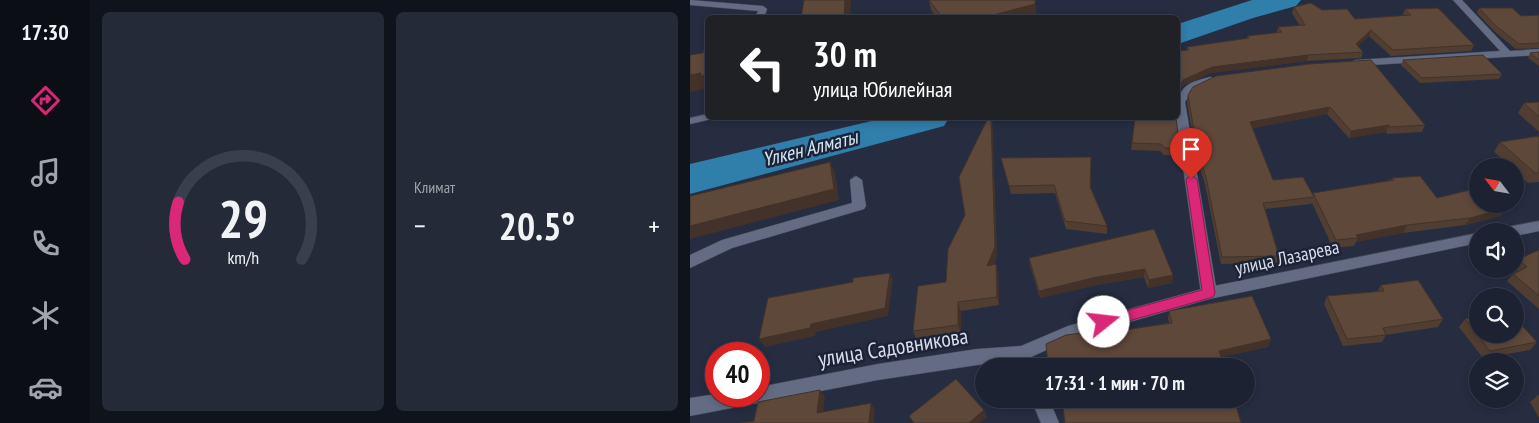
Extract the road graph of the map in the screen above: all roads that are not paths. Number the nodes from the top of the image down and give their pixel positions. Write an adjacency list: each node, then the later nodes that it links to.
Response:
1 (764, 0): 4 (street)
2 (1457, 0): 7 (street)
3 (690, 2): 4 (street)
4 (749, 8): 5 (street)
5 (760, 15)
6 (1539, 52): 7 (street)
7 (1507, 54): 8 (street)
8 (1347, 63)
9 (1222, 77): 10 (street)
10 (1180, 100)
11 (1180, 108): 19 (street)
12 (705, 118): 13 (street)
13 (690, 121)
14 (856, 180): 18 (street)
15 (1539, 226): 16 (street)
16 (1524, 229)
17 (1469, 240): 19 (street, улица Лазарева)
18 (690, 262)
19 (1209, 293): 21 (street, улица Лазарева)
20 (992, 358): 22 (street, улица Садовникова)
21 (1027, 358)
22 (770, 393)
23 (705, 404): 24 (street)
24 (690, 407)
25 (1044, 408): 26 (street)
26 (1050, 423)

